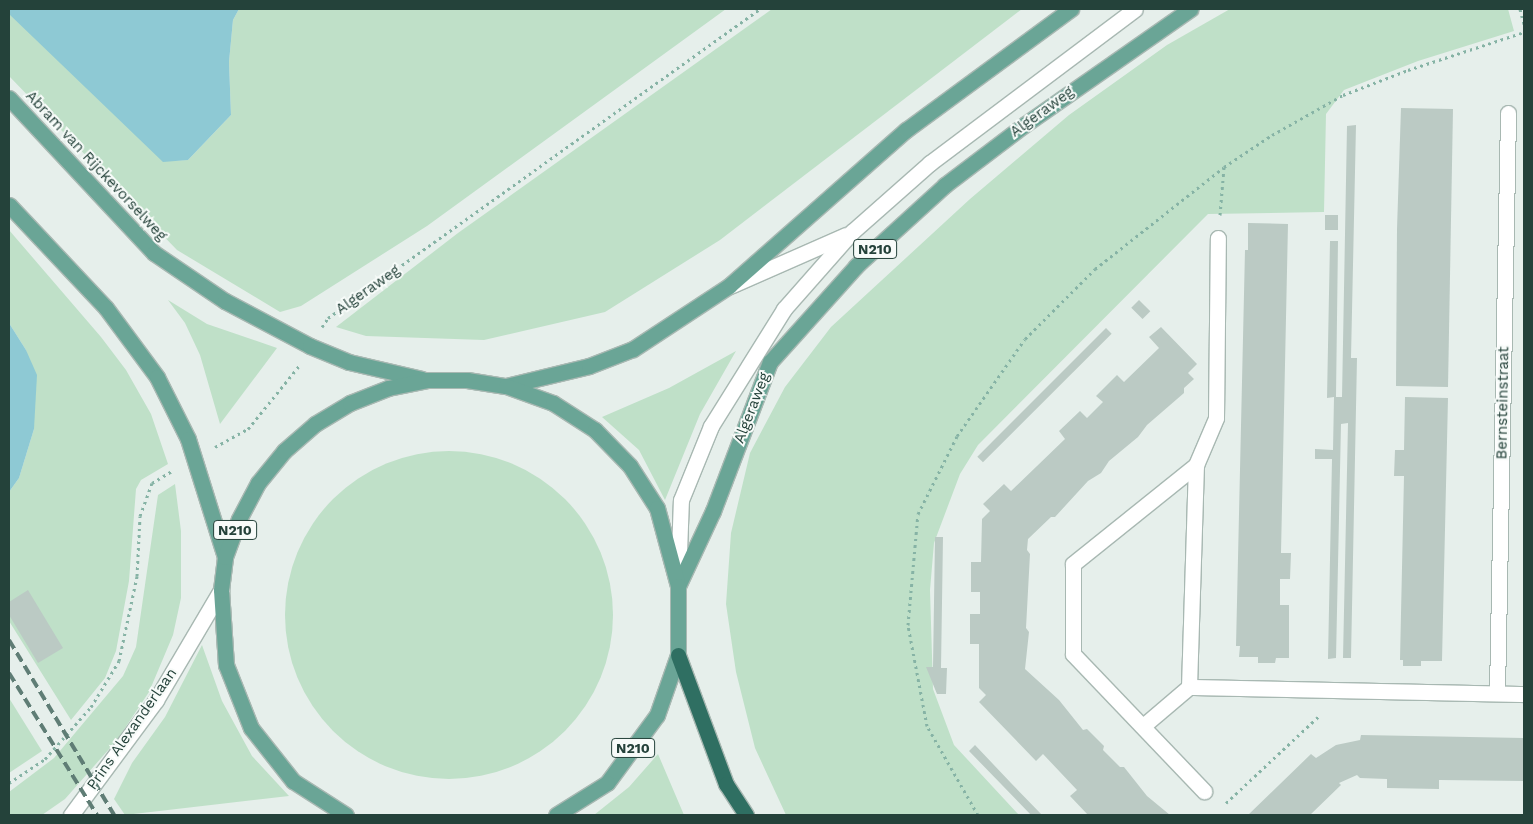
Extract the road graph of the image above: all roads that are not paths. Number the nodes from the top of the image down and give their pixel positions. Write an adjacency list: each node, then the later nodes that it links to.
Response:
1 (1072, 9): 9 (main road, Algeraweg / N210)
2 (1135, 9): 7 (street, Algeraweg / N210)
3 (1190, 9): 14 (main road, Algeraweg / N210)
4 (9, 98): 10 (main road, Abram van Rijckevorselweg)
5 (1508, 114): 18 (street, Bernsteinstraat)
6 (9, 205): 13 (main road)
7 (852, 232): 9 (street, Algeraweg / N210); 14 (street, Algeraweg / N210)
8 (1218, 238): 12 (street)
9 (729, 286): 11 (main road, Algeraweg / N210)
10 (428, 380): 11 (main road, N210); 13 (main road, N210)
11 (506, 386): 14 (main road, N210)
12 (1196, 464): 17 (street); 20 (street)
13 (225, 557): 15 (main road, N210)
14 (678, 586): 16 (main road, N210)
15 (221, 590): 22 (street, Prins Alexanderlaan); 23 (main road, N210)
16 (678, 655): 24 (main road, N210); 25 (highway, N210)
17 (1190, 687): 18 (street); 20 (street)
18 (1497, 693): 19 (street)
19 (1524, 694)
20 (1144, 726): 21 (street)
21 (1204, 791)
22 (71, 815)
23 (346, 815)
24 (556, 815)
25 (746, 815)

